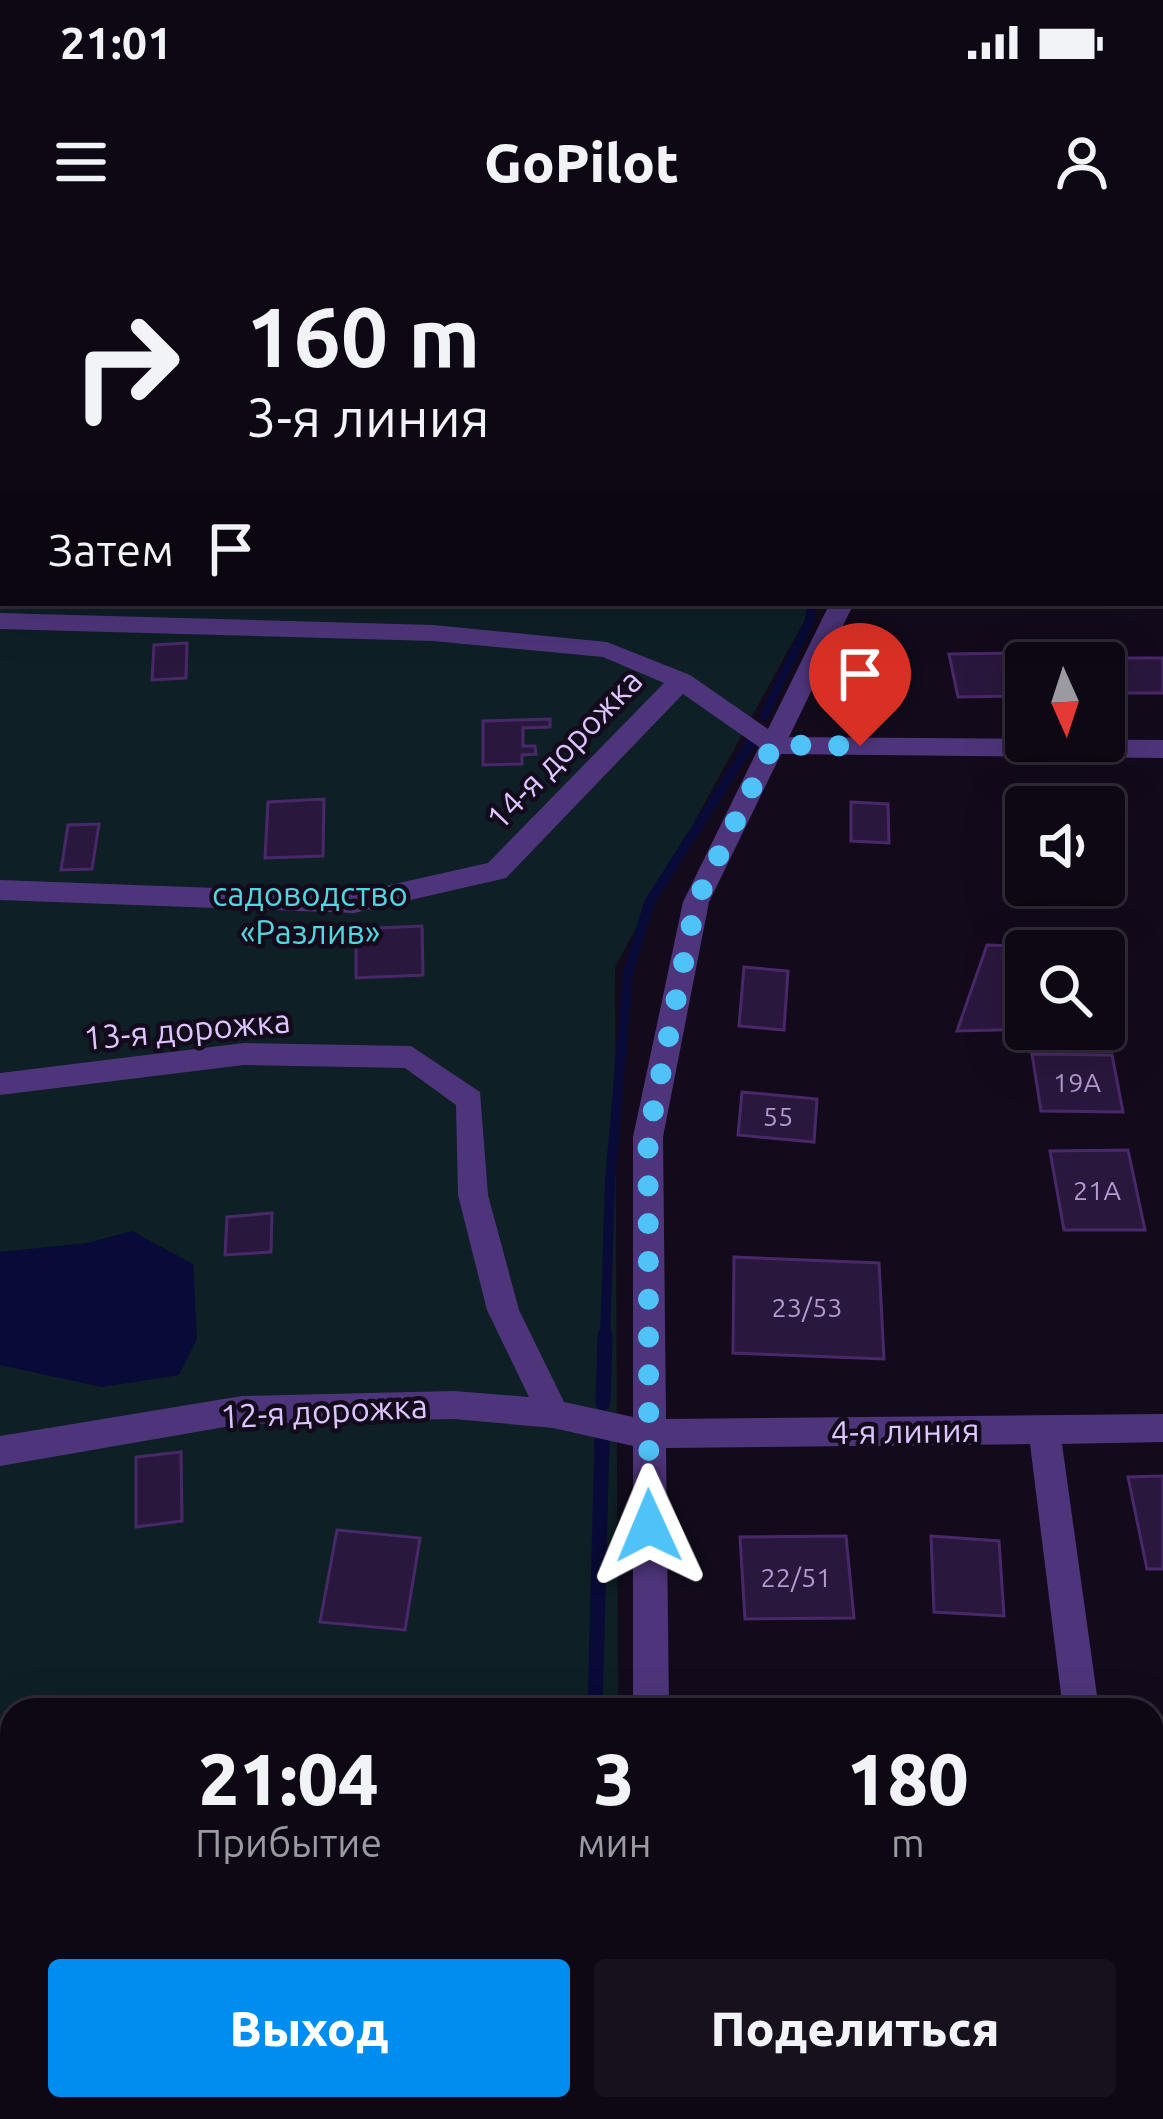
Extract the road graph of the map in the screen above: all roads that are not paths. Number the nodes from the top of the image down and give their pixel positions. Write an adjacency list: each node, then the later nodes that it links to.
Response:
1 (841, 606): 4 (street)
2 (0, 621): 3 (street)
3 (681, 681): 4 (street); 6 (street, 14-я дорожка)
4 (773, 745): 5 (street); 11 (street)
5 (1163, 749)
6 (0, 890)
7 (0, 1084): 8 (street, 13-я дорожка)
8 (553, 1414): 11 (street, 12-я дорожка); 12 (street, 12-я дорожка)
9 (1163, 1428): 10 (street, 4-я линия)
10 (1044, 1430): 11 (street, 4-я линия); 14 (street)
11 (647, 1434): 13 (street)
12 (0, 1451)
13 (651, 1698)
14 (1080, 1698)

